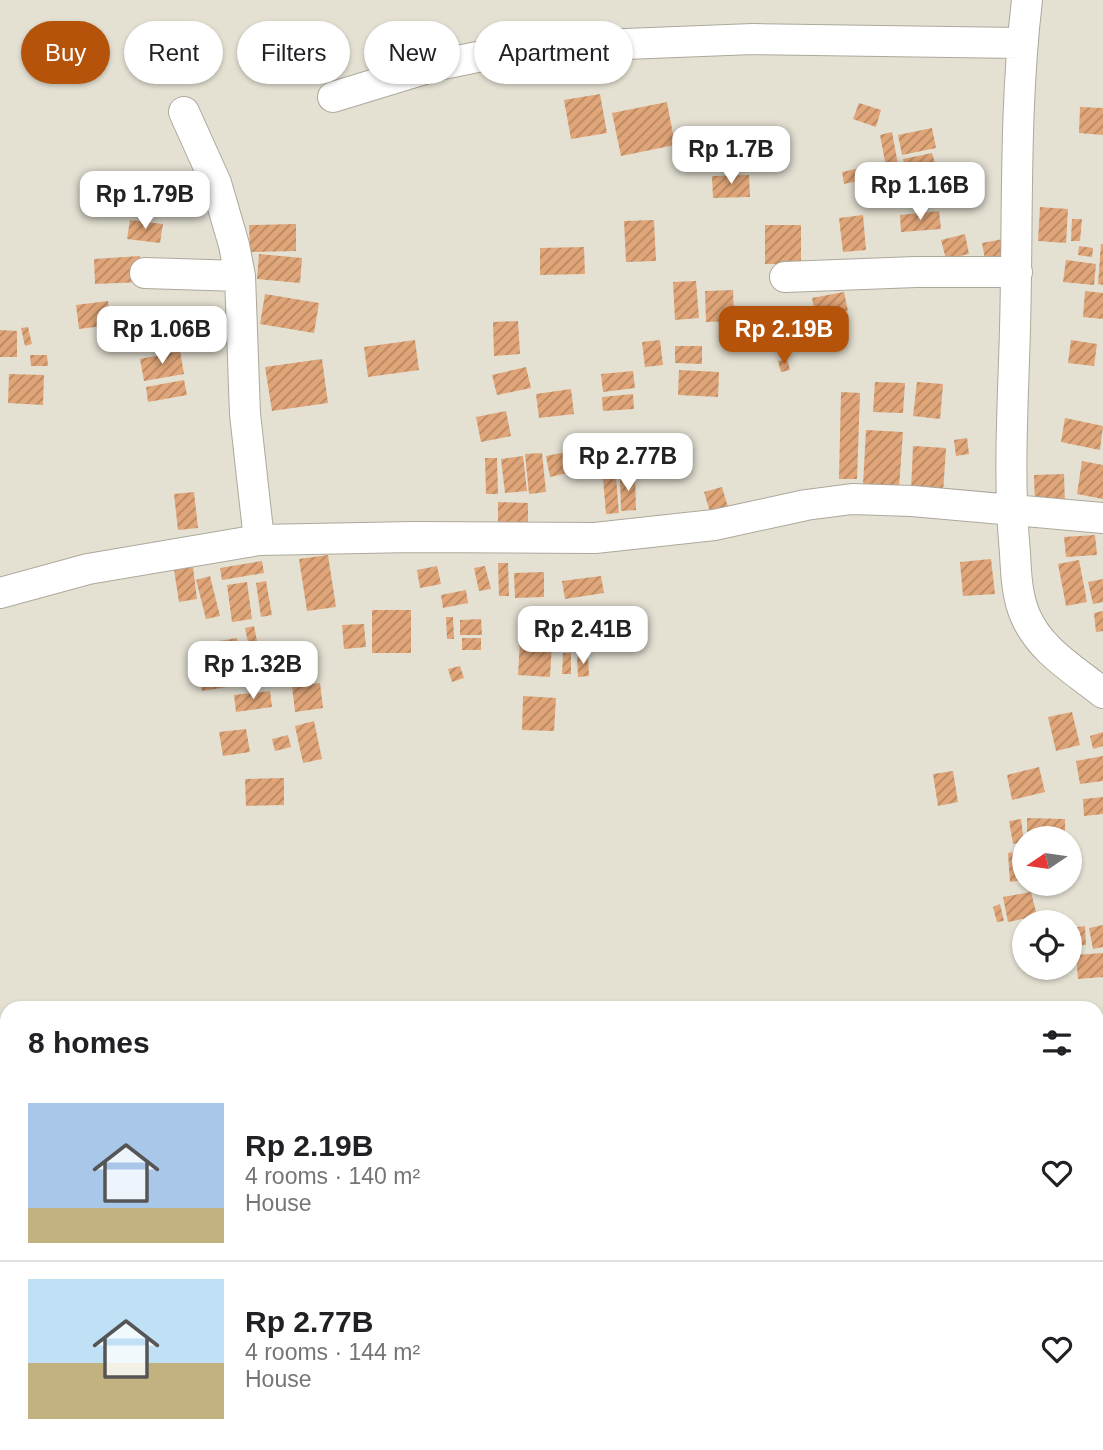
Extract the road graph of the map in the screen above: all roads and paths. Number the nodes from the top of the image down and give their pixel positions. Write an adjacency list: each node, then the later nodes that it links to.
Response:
1 (1027, 0): 2 (street)
2 (1022, 43): 3 (street); 5 (street)
3 (333, 97)
4 (184, 112): 7 (street)
5 (1017, 272): 8 (street); 9 (street)
6 (145, 273): 7 (street)
7 (240, 276): 11 (street)
8 (785, 277)
9 (1011, 509): 10 (street); 11 (street); 13 (street)
10 (1103, 518)
11 (259, 540): 12 (street)
12 (0, 593)
13 (1103, 694)

